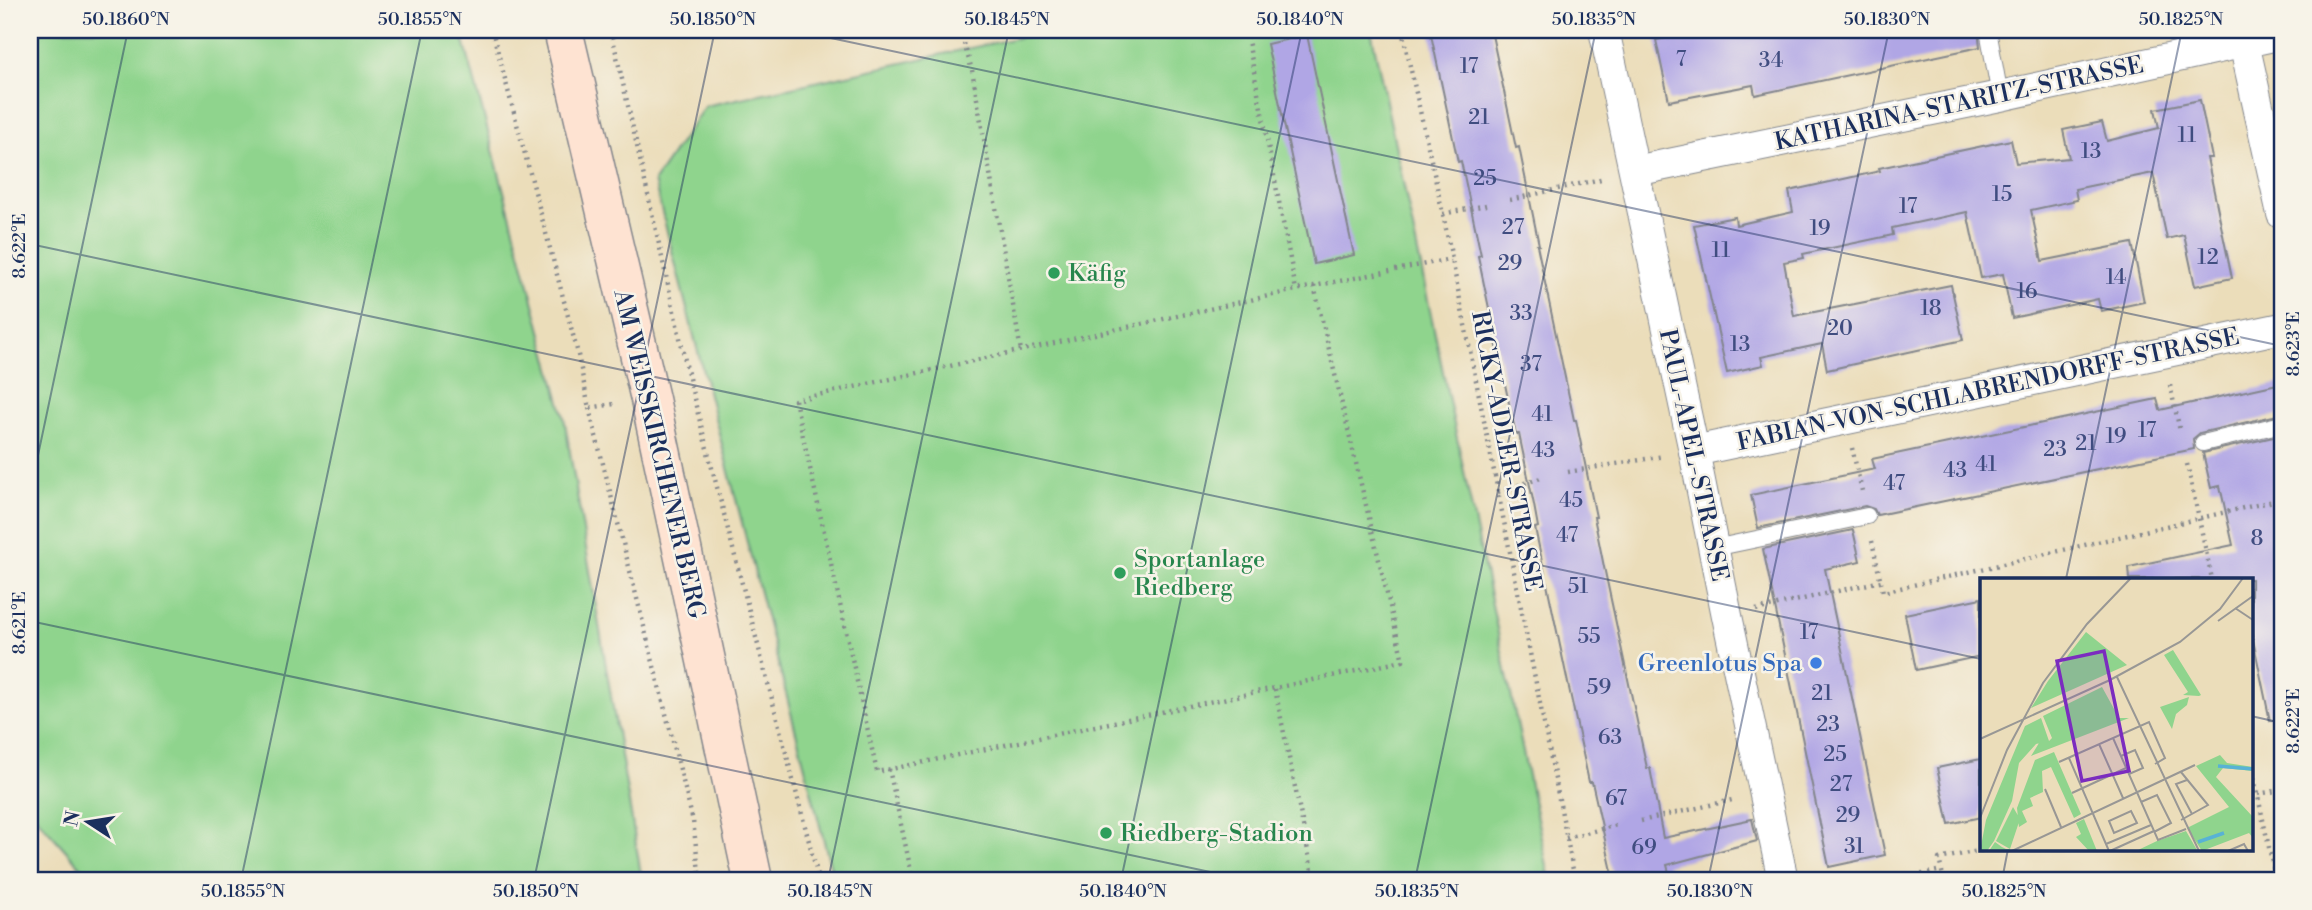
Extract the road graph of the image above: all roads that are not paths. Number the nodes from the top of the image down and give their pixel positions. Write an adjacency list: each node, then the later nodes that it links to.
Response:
1 (563, 30): 15 (main road, AM WEISSKIRCHENER BERG)
2 (1604, 30): 7 (street, PAUL-APEL-STRASSE)
3 (1988, 30): 6 (lane)
4 (2282, 33): 5 (street, KATHARINA-STARITZ-STRASSE)
5 (2244, 43): 6 (street, KATHARINA-STARITZ-STRASSE); 8 (street)
6 (2000, 96): 7 (street, KATHARINA-STARITZ-STRASSE)
7 (1635, 171): 12 (street, PAUL-APEL-STRASSE)
8 (2282, 214)
9 (2282, 328): 12 (street, FABIAN-VON-SCHLABRENDORFF-STRASSE)
10 (2282, 424): 11 (lane)
11 (2203, 443)
12 (1694, 451): 14 (street, PAUL-APEL-STRASSE)
13 (1867, 516): 14 (lane)
14 (1714, 548): 16 (street, PAUL-APEL-STRASSE)
15 (753, 880)
16 (1783, 880)

